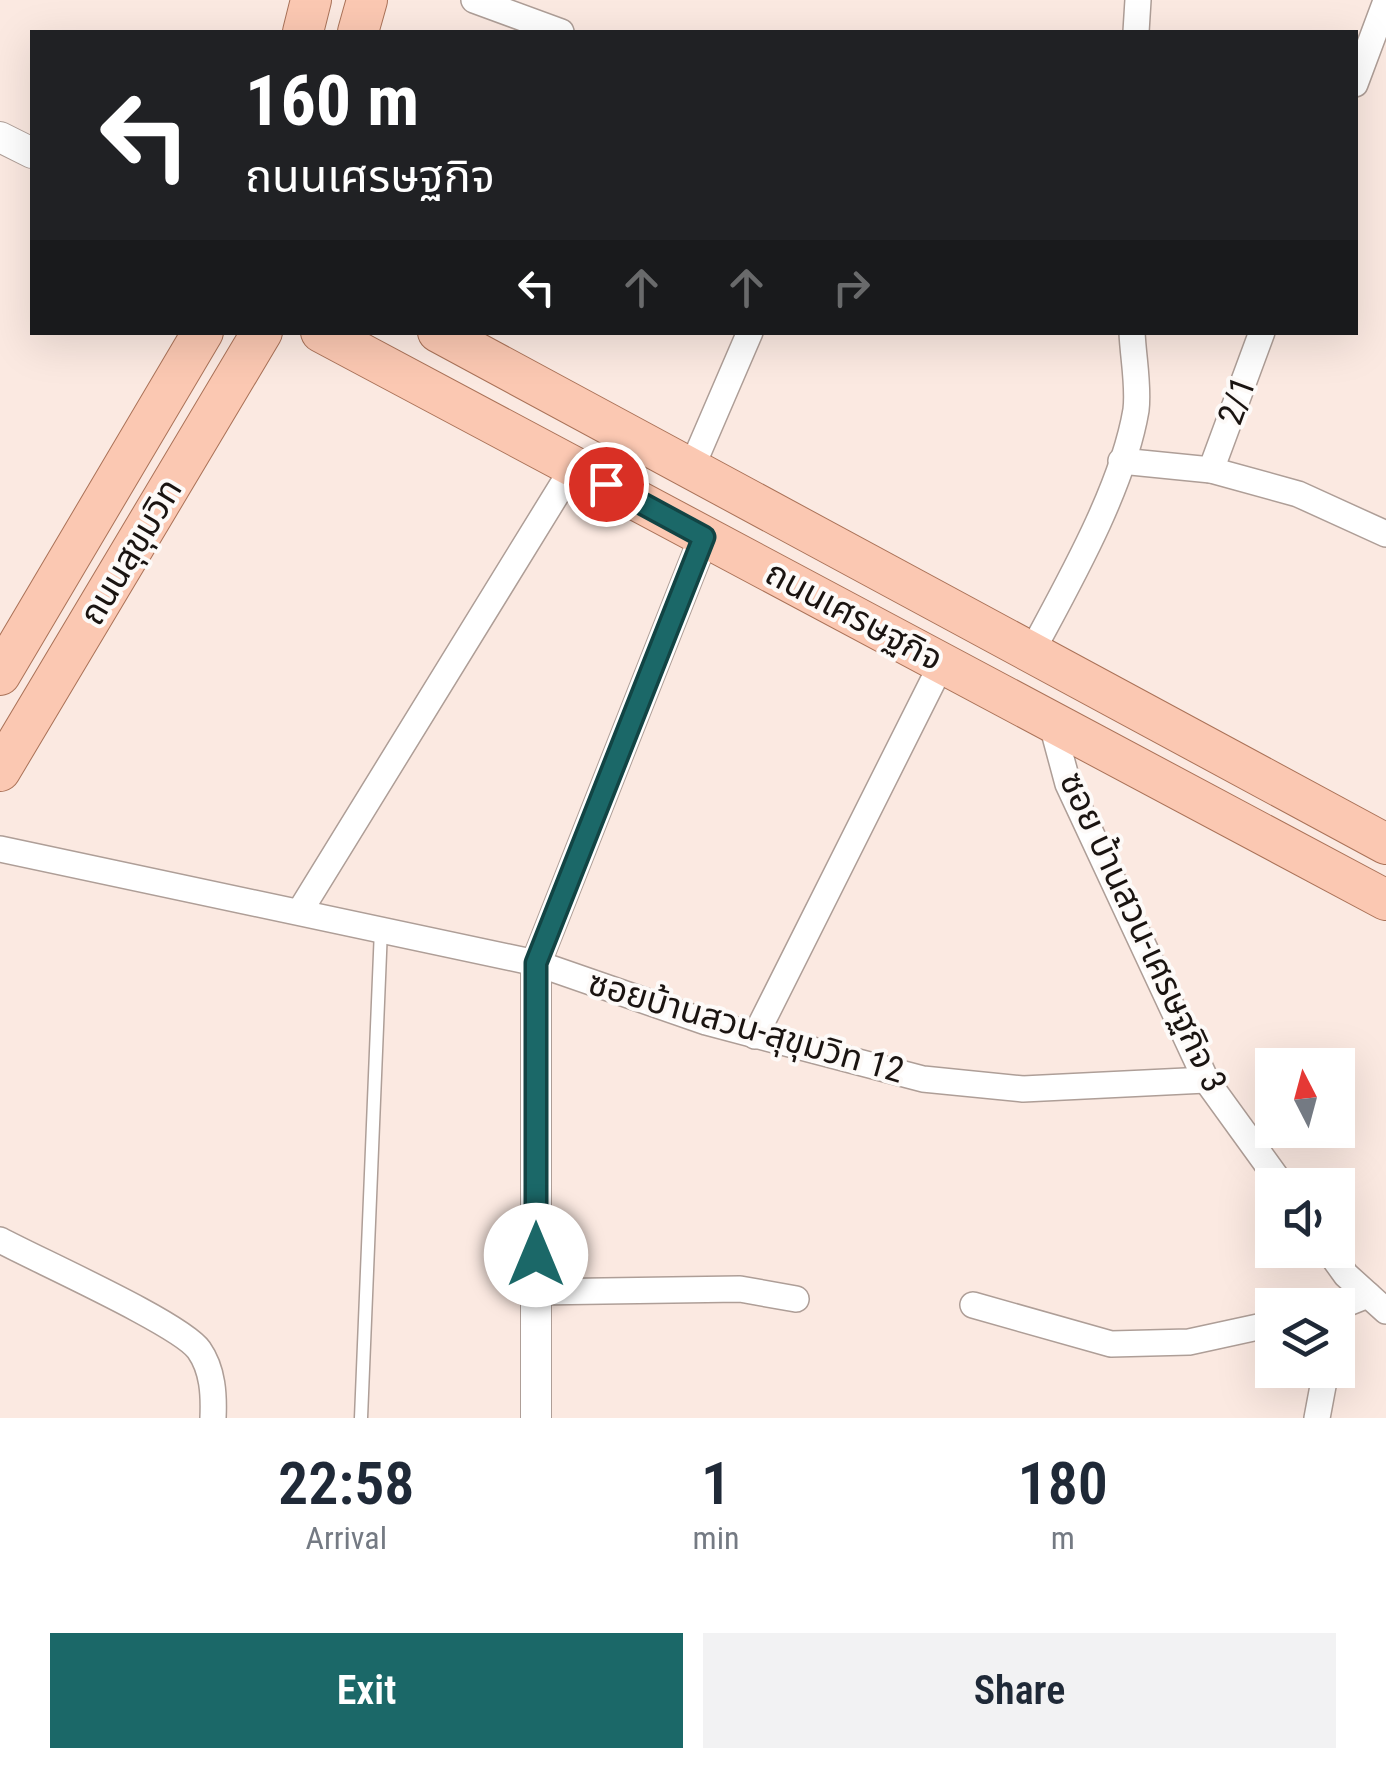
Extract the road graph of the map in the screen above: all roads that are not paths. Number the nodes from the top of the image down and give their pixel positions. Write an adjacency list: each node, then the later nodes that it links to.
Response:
1 (311, 0): 6 (main road)
2 (367, 0): 7 (main road)
3 (474, 0): 8 (street)
4 (1138, 0): 9 (street)
5 (1386, 1): 10 (street)
6 (304, 30)
7 (359, 30)
8 (556, 30)
9 (1136, 30)
10 (1358, 76)
11 (0, 137): 12 (street)
12 (30, 152)
13 (201, 335): 28 (main road, ถนนสุขุมวิท)
14 (260, 335): 30 (main road, ถนนสุขุมวิท)
15 (328, 335): 21 (main road, ถนนเศรษฐกิจ)
16 (444, 335): 22 (main road, ถนนเศรษฐกิจ)
17 (749, 335): 22 (street)
18 (1132, 335): 20 (street)
19 (1261, 335): 23 (street, 2/1)
20 (1121, 460): 23 (street); 26 (street)
21 (574, 466): 25 (main road, ถนนเศรษฐกิจ); 34 (street)
22 (690, 469): 26 (main road, ถนนเศรษฐกิจ)
23 (1211, 470): 24 (street)
24 (1386, 534)
25 (704, 537): 27 (main road, ถนนเศรษฐกิจ); 36 (street)
26 (1031, 653): 31 (main road, ถนนเศรษฐกิจ)
27 (942, 663): 29 (main road, ถนนเศรษฐกิจ); 37 (street)
28 (0, 674)
29 (1050, 721): 33 (main road, ถนนเศรษฐกิจ); 38 (street, ซอย บ้านสวน-เศรษฐกิจ 3)
30 (0, 771)
31 (1386, 844)
32 (0, 849): 34 (street, ซอยบ้านสวน-สุขุมวิท 12)
33 (1386, 900)
34 (300, 912): 35 (street, ซอยบ้านสวน-สุขุมวิท 12)
35 (382, 929): 36 (street, ซอยบ้านสวน-สุขุมวิท 12); 49 (lane)
36 (536, 963): 37 (street, ซอยบ้านสวน-สุขุมวิท 12); 42 (street)
37 (755, 1036): 38 (street, ซอยบ้านสวน-สุขุมวิท 12)
38 (1206, 1080): 39 (street, ซอย บ้านสวน-เศรษฐกิจ 3)
39 (1270, 1168)
40 (0, 1240): 48 (street)
41 (1345, 1268): 44 (street)
42 (536, 1292): 43 (street); 50 (street)
43 (796, 1299)
44 (1377, 1303)
45 (973, 1305): 46 (street)
46 (1255, 1328)
47 (1323, 1388): 51 (street)
48 (213, 1418)
49 (362, 1418)
50 (536, 1418)
51 (1317, 1418)

